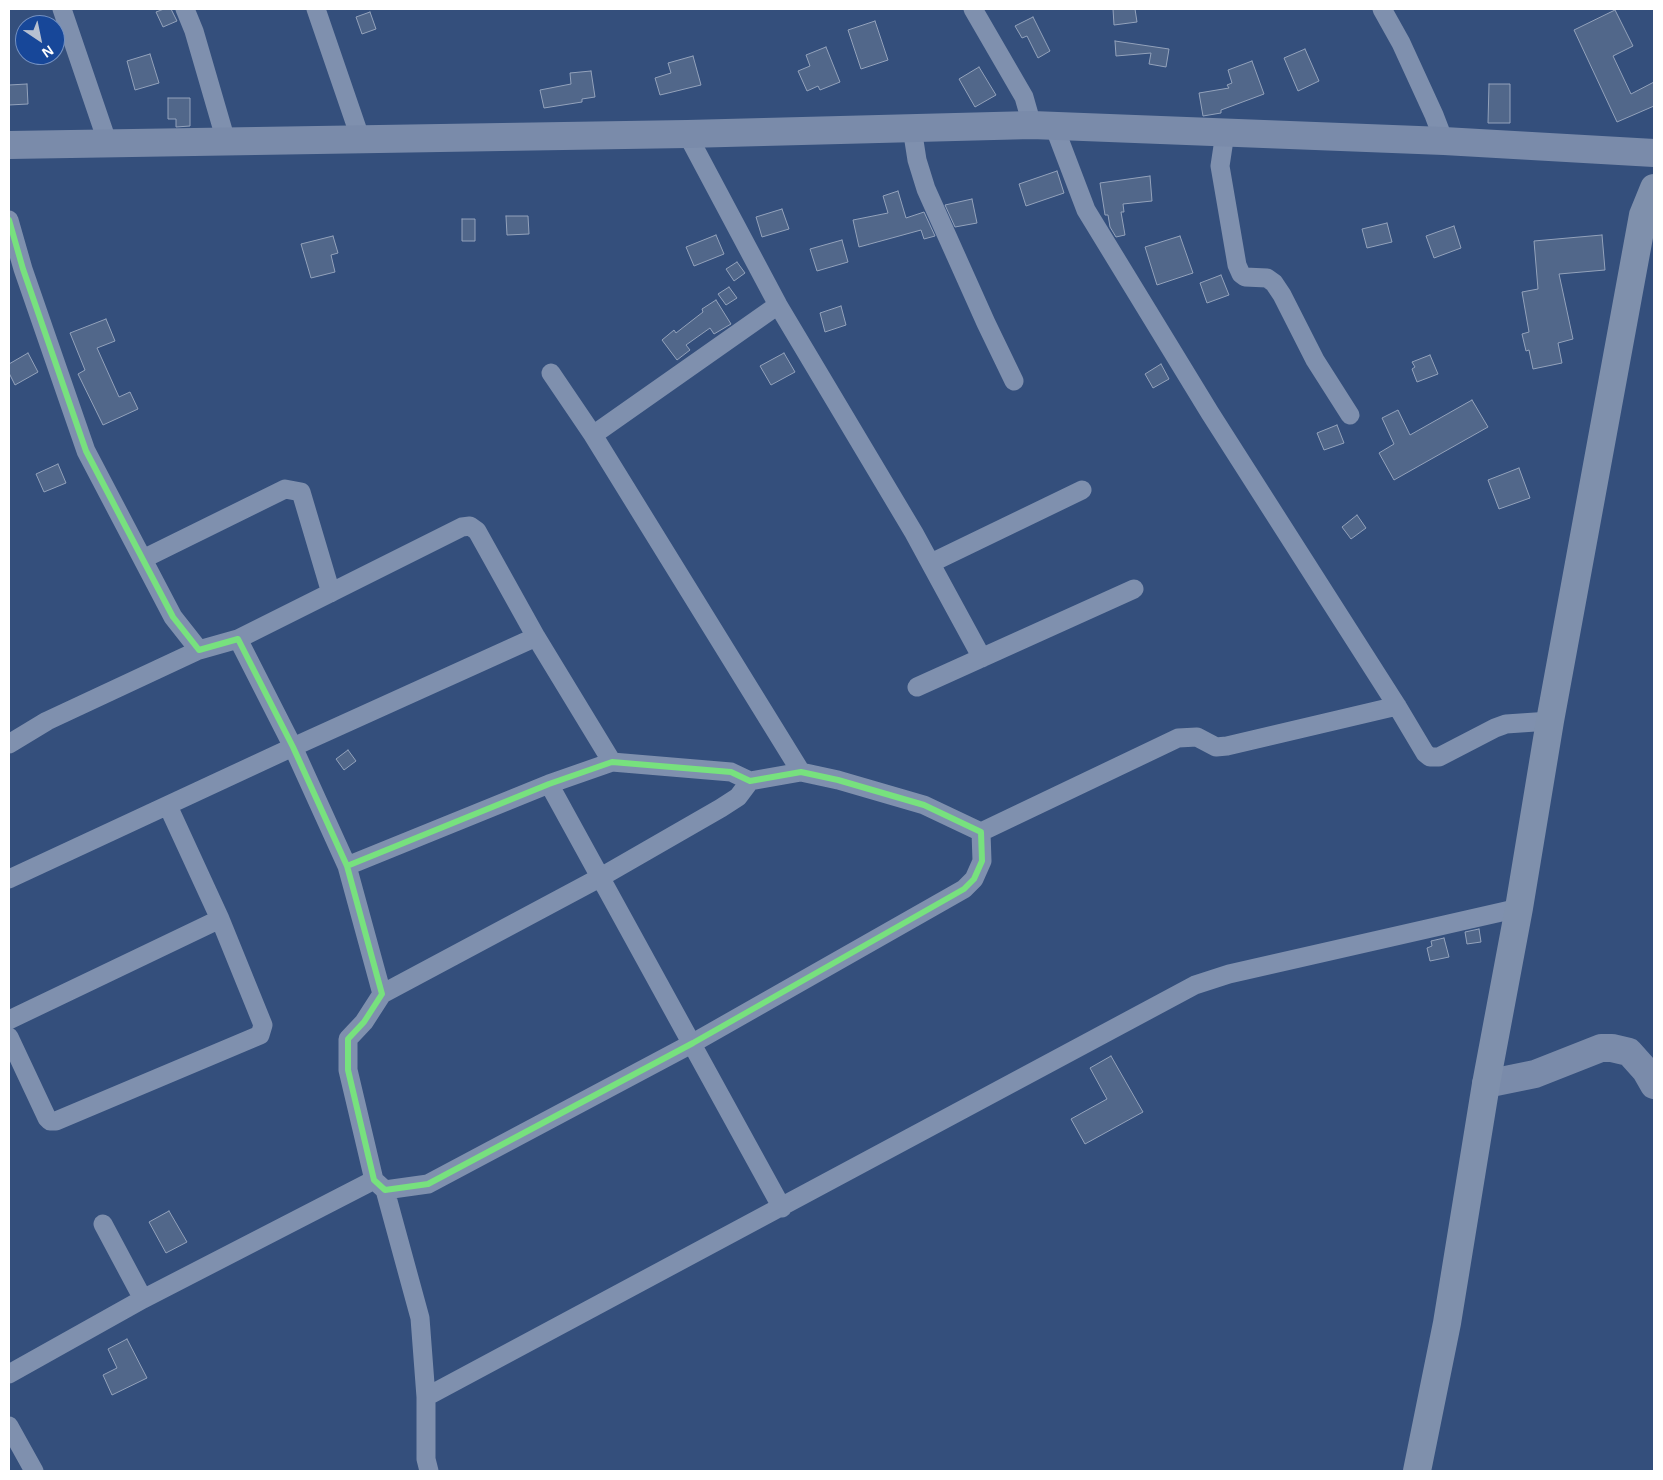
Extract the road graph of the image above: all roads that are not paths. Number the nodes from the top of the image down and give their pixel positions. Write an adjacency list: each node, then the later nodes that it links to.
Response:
1 (62, 9): 12 (street)
2 (185, 9): 10 (street)
3 (316, 9): 9 (street)
4 (973, 9): 6 (street)
5 (1382, 9): 11 (street)
6 (1043, 125): 7 (street); 13 (street); 33 (street)
7 (1225, 133): 11 (street); 21 (street)
8 (687, 134): 9 (street); 13 (street); 18 (street)
9 (361, 140): 10 (street)
10 (226, 141): 12 (street)
11 (1444, 141): 15 (street)
12 (108, 144): 14 (street)
13 (914, 144): 20 (street)
14 (9, 145)
15 (1654, 153)
16 (1654, 188): 34 (highway)
17 (9, 220): 24 (street)
18 (778, 305): 22 (street); 25 (street)
19 (551, 373): 22 (street)
20 (1014, 381)
21 (1350, 415)
22 (594, 435): 38 (street)
23 (1082, 490): 25 (street)
24 (143, 559): 27 (street); 30 (street)
25 (932, 563): 31 (street)
26 (1134, 589): 31 (street)
27 (331, 593): 28 (street); 29 (street)
28 (536, 637): 36 (street); 37 (street)
29 (238, 639): 30 (street); 36 (street)
30 (199, 650): 35 (street)
31 (982, 658): 32 (street)
32 (917, 687)
33 (1397, 706): 34 (street); 42 (street)
34 (1550, 721): 46 (highway)
35 (9, 744)
36 (293, 747): 41 (street); 43 (street)
37 (612, 762): 39 (street); 40 (street)
38 (801, 772): 39 (street); 42 (street)
39 (750, 781): 44 (street)
40 (549, 784): 43 (street); 44 (street)
41 (168, 806): 45 (street); 47 (street)
42 (981, 832): 50 (street)
43 (347, 866): 48 (street)
44 (601, 877): 48 (street); 50 (street)
45 (9, 879)
46 (1519, 908): 52 (highway); 55 (street)
47 (220, 919): 49 (street); 51 (street)
48 (382, 994): 54 (street)
49 (9, 1020)
50 (693, 1043): 54 (street); 55 (street)
51 (11, 1046)
52 (1486, 1084): 53 (street); 63 (highway)
53 (1654, 1085)
54 (380, 1185): 57 (street); 59 (street)
55 (782, 1208): 59 (street)
56 (103, 1224): 57 (street)
57 (143, 1299): 58 (street)
58 (9, 1374)
59 (426, 1396): 62 (street)
60 (9, 1426): 61 (street)
61 (34, 1471)
62 (429, 1471)
63 (1417, 1471)

